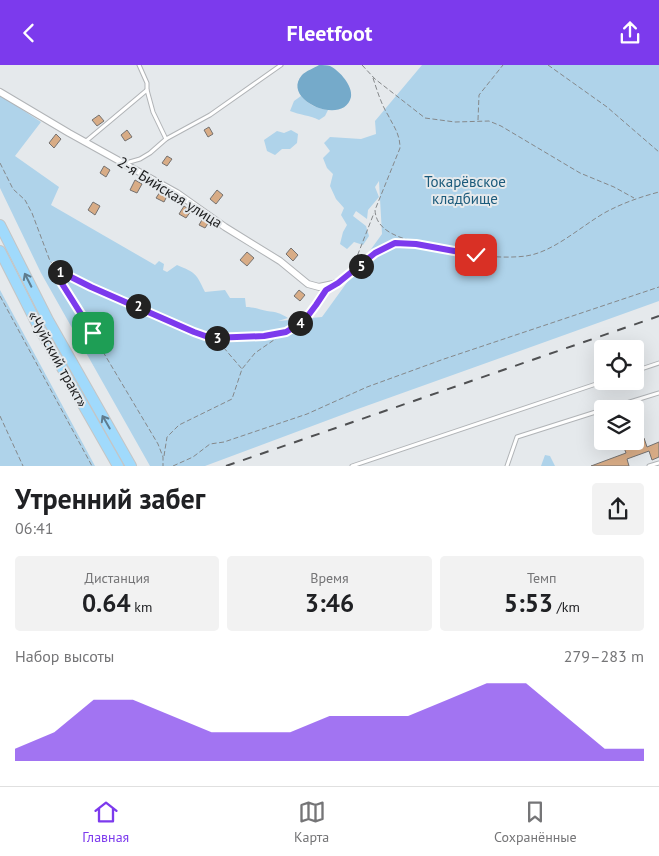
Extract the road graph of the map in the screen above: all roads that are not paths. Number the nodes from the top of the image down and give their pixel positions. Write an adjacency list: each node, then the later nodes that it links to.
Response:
1 (139, 65): 3 (lane)
2 (281, 65): 5 (lane)
3 (147, 90): 5 (lane); 6 (lane)
4 (0, 92): 6 (street, 2-я Бийская улица)
5 (166, 139): 7 (lane)
6 (85, 142): 7 (street, 2-я Бийская улица)
7 (125, 163): 10 (street, 2-я Бийская улица)
8 (0, 225): 18 (highway, «Чуйский тракт», one-way to 8)
9 (0, 251): 19 (highway, «Чуйский тракт»)
10 (338, 283)
11 (659, 363): 12 (lane)
12 (644, 368)
13 (594, 385): 20 (lane)
14 (659, 393): 15 (lane)
15 (636, 400)
16 (594, 413): 21 (lane)
17 (659, 463): 22 (lane)
18 (130, 465)
19 (118, 466)
20 (352, 466)
21 (506, 466)
22 (649, 466)

